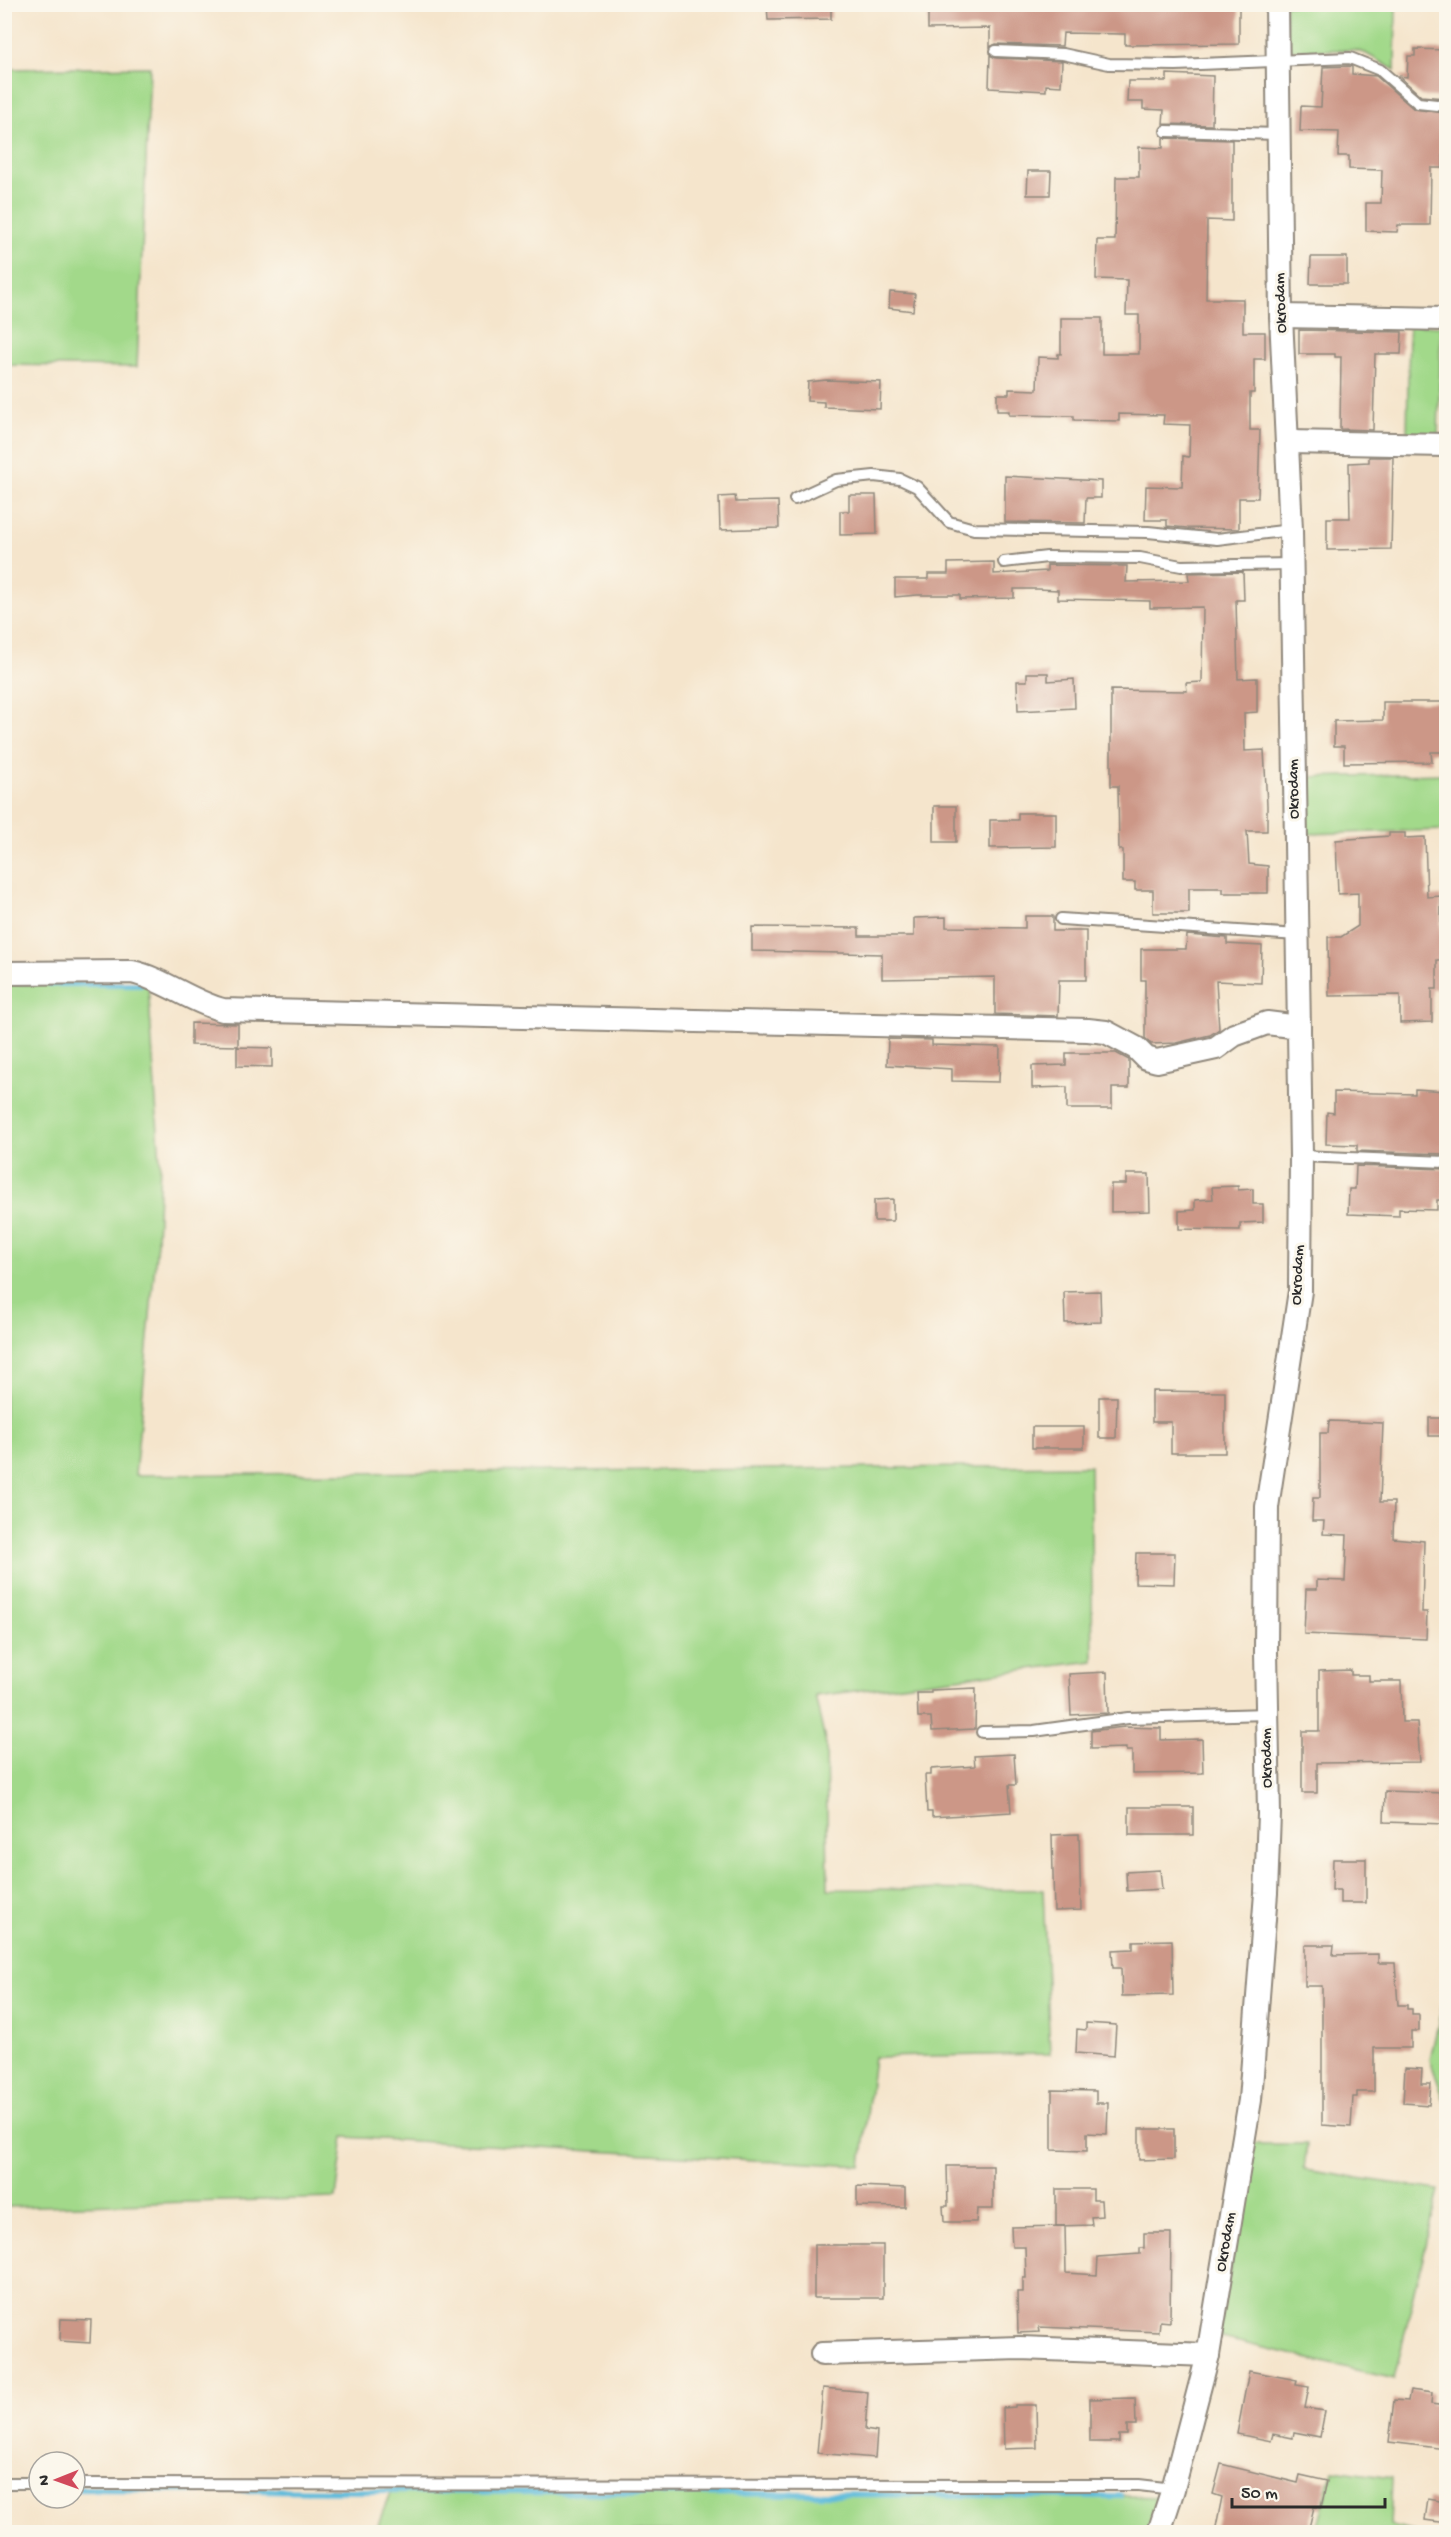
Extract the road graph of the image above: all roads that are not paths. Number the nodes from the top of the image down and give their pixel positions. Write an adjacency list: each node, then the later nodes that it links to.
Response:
1 (1277, 4): 3 (street, Okrodam)
2 (996, 51): 3 (lane)
3 (1277, 62): 4 (lane); 6 (street, Okrodam)
4 (1446, 106)
5 (1166, 131): 6 (lane)
6 (1279, 134): 7 (street, Okrodam)
7 (1281, 316): 8 (street); 9 (street, Okrodam)
8 (1446, 319)
9 (1289, 442): 10 (street); 12 (street, Okrodam)
10 (1446, 445)
11 (795, 499): 12 (lane)
12 (1291, 530): 14 (street, Okrodam)
13 (1004, 562): 14 (lane)
14 (1292, 564): 16 (street, Okrodam)
15 (1061, 919): 16 (lane)
16 (1298, 935): 18 (street, Okrodam)
17 (4, 973): 18 (street)
18 (1299, 1027): 19 (street, Okrodam)
19 (1301, 1156): 20 (lane); 21 (street, Okrodam)
20 (1446, 1162)
21 (1267, 1714): 22 (lane); 24 (street, Okrodam)
22 (982, 1732)
23 (822, 2354): 24 (street)
24 (1208, 2355): 28 (street, Okrodam)
25 (4, 2483): 26 (lane)
26 (27, 2483)
27 (87, 2484): 28 (lane)
28 (1173, 2488): 29 (street, Okrodam)
29 (1159, 2532)

